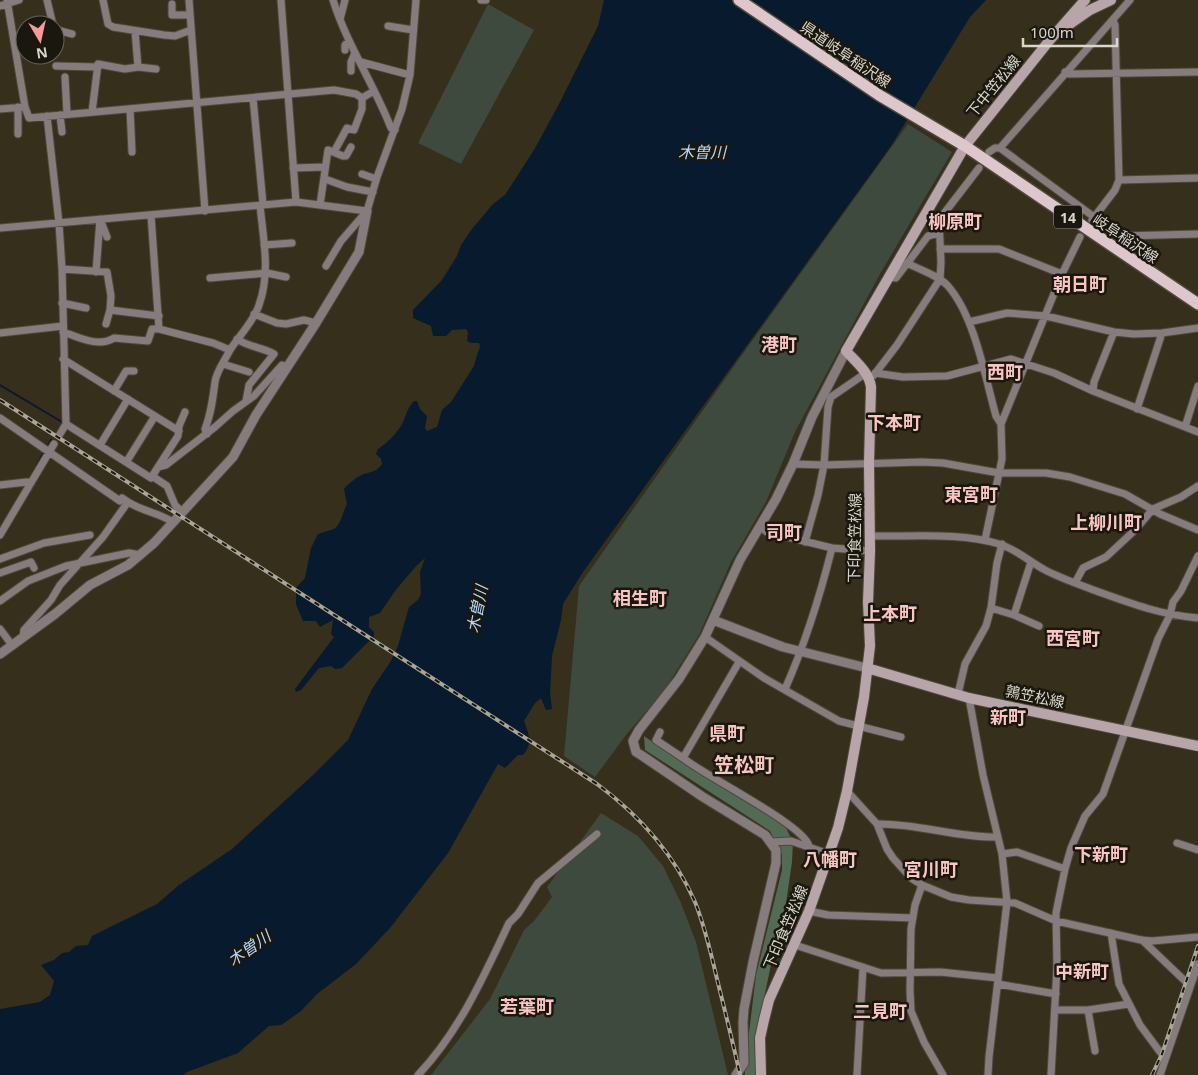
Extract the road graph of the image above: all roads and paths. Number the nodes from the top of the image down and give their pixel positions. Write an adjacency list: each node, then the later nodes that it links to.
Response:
1 (19, 0): 15 (street)
2 (47, 0): 17 (street)
3 (103, 0): 24 (street)
4 (189, 0): 18 (street)
5 (281, 0): 43 (street)
6 (334, 0): 20 (street)
7 (345, 0): 20 (street)
8 (416, 0): 23 (street)
9 (481, 0): 10 (street)
10 (486, 0)
11 (739, 0): 54 (main road, 県道岐阜稲沢線 / 14)
12 (1085, 0): 28 (main road, 下中笠松線)
13 (1111, 0): 28 (main road)
14 (1130, 0): 19 (street)
15 (5, 4): 47 (street)
16 (172, 4): 18 (street)
17 (51, 15)
18 (190, 15): 22 (street)
19 (1113, 20): 37 (street); 39 (street)
20 (340, 21): 27 (street)
21 (388, 26): 23 (street)
22 (191, 30): 24 (street); 46 (street)
23 (413, 30): 40 (street)
24 (135, 31): 34 (street)
25 (65, 32): 26 (street)
26 (72, 34)
27 (349, 41): 29 (street); 30 (street)
28 (1049, 41): 57 (main road, 下中笠松線)
29 (344, 50)
30 (356, 53): 31 (street); 36 (street)
31 (361, 62): 40 (street); 42 (street)
32 (56, 66): 33 (street)
33 (97, 67): 34 (street); 50 (street)
34 (138, 67): 35 (street)
35 (156, 69)
36 (351, 70)
37 (1065, 72): 39 (street); 59 (street)
38 (1198, 72): 39 (street)
39 (1116, 73): 70 (street)
40 (410, 75): 53 (street)
41 (65, 77): 51 (street)
42 (374, 91): 45 (street); 53 (street)
43 (287, 94): 44 (street); 45 (street); 64 (street)
44 (252, 98): 46 (street); 73 (street)
45 (362, 98): 61 (street)
46 (197, 103): 49 (street); 75 (street)
47 (21, 107): 48 (street); 52 (street); 56 (street)
48 (0, 108)
49 (130, 109): 50 (street); 60 (street)
50 (92, 112): 51 (street)
51 (64, 114): 52 (street); 55 (street)
52 (47, 116): 80 (street)
53 (395, 130): 69 (street)
54 (938, 130): 57 (main road, 岐阜稲沢線 / 14)
55 (62, 132)
56 (18, 134)
57 (965, 146): 96 (main road); 100 (main road, 岐阜稲沢線 / 14)
58 (351, 147): 61 (street)
59 (1000, 148): 62 (street); 78 (street)
60 (132, 152)
61 (334, 152): 63 (street)
62 (989, 152)
63 (325, 167): 64 (street); 68 (street)
64 (293, 168): 72 (street)
65 (979, 168): 82 (street)
66 (362, 174): 69 (street)
67 (1198, 178): 70 (street)
68 (325, 179): 71 (street); 74 (street)
69 (376, 179): 71 (street)
70 (1119, 180): 78 (street)
71 (373, 192): 76 (street)
72 (296, 202): 73 (street); 74 (street)
73 (261, 205): 75 (street); 87 (street)
74 (320, 205): 76 (street)
75 (205, 211): 77 (street)
76 (367, 211): 90 (street); 108 (street)
77 (151, 215): 79 (street); 104 (street)
78 (1093, 218): 83 (street)
79 (100, 219): 80 (street); 85 (street); 92 (street)
80 (59, 223): 81 (street); 91 (street)
81 (0, 228)
82 (938, 233): 88 (street); 89 (street)
83 (1198, 234)
84 (1080, 236): 94 (street)
85 (107, 237)
86 (292, 244): 87 (street)
87 (264, 245): 93 (street)
88 (940, 249): 94 (street); 98 (street)
89 (908, 263): 96 (street); 98 (street)
90 (326, 266)
91 (62, 269): 92 (street); 99 (street)
92 (96, 272): 102 (street)
93 (266, 273): 95 (street); 97 (street); 103 (street)
94 (1062, 274): 105 (street)
95 (286, 277)
96 (889, 277): 117 (main road)
97 (210, 278)
98 (940, 279): 106 (street); 125 (street)
99 (62, 303): 101 (street); 110 (street)
100 (1198, 304)
101 (86, 308)
102 (110, 310): 104 (street); 107 (street)
103 (254, 314): 108 (street); 115 (street)
104 (159, 316): 111 (street)
105 (1046, 316): 106 (street); 112 (street); 119 (street)
106 (969, 322): 122 (street)
107 (106, 324)
108 (316, 324): 121 (street)
109 (1198, 328): 114 (street)
110 (63, 329): 111 (street); 113 (street); 118 (street)
111 (159, 329): 116 (street)
112 (1114, 332): 114 (street); 128 (street)
113 (0, 333)
114 (1162, 333): 131 (street)
115 (237, 338): 116 (street); 130 (street)
116 (230, 350): 120 (street)
117 (846, 350): 125 (main road); 147 (street)
118 (63, 359): 127 (street); 135 (street)
119 (1026, 363): 122 (street); 128 (street); 136 (street)
120 (223, 364): 124 (street); 141 (street)
121 (287, 367): 130 (street); 157 (street)
122 (983, 368): 125 (street); 136 (street)
123 (134, 371): 127 (street)
124 (249, 372)
125 (871, 375): 146 (main road, 下印食笠松線); 148 (street)
126 (1198, 386): 137 (street)
127 (114, 391): 129 (street)
128 (1092, 391): 131 (street)
129 (128, 399): 133 (street); 143 (street)
130 (246, 401): 141 (street)
131 (1137, 408): 137 (street)
132 (185, 412): 138 (street)
133 (155, 416): 138 (street); 145 (street)
134 (0, 418): 144 (street)
135 (66, 424): 140 (street); 143 (street)
136 (1001, 424): 150 (street)
137 (1185, 427): 139 (street)
138 (179, 430): 149 (street)
139 (1198, 432)
140 (60, 434)
141 (207, 434): 149 (street)
142 (54, 444): 144 (street)
143 (100, 445): 145 (street)
144 (50, 452): 152 (street); 155 (street)
145 (127, 461): 151 (street)
146 (869, 463): 148 (street); 150 (street); 164 (main road, 下印食笠松線)
147 (794, 464): 148 (street); 160 (street)
148 (824, 465): 167 (street)
149 (158, 466): 151 (street)
150 (999, 473): 156 (street); 166 (street)
151 (152, 476): 157 (street)
152 (31, 484): 153 (street); 158 (street)
153 (0, 485)
154 (1198, 486): 156 (street)
155 (128, 502): 159 (street); 175 (street)
156 (1153, 509): 161 (street); 178 (street)
157 (182, 512): 159 (street)
158 (9, 522): 162 (street); 165 (street)
159 (173, 522): 171 (street)
160 (760, 527): 167 (street); 184 (street)
161 (1198, 530)
162 (0, 535)
163 (90, 535): 173 (street)
164 (870, 536): 166 (street); 170 (main road, 下印食笠松線)
165 (0, 540)
166 (985, 540): 168 (street)
167 (805, 542): 169 (street)
168 (1002, 544): 174 (street); 180 (street)
169 (832, 548): 170 (street); 190 (street)
170 (870, 551): 193 (main road, 下印食笠松線)
171 (142, 555): 175 (street); 188 (street)
172 (1198, 556): 181 (street)
173 (0, 558)
174 (1031, 562): 178 (street); 182 (street)
175 (80, 563): 179 (street); 188 (street)
176 (34, 568): 177 (street)
177 (0, 573)
178 (1075, 583): 181 (street)
179 (0, 602)
180 (990, 608): 182 (street); 195 (street)
181 (1170, 615): 183 (street); 198 (street)
182 (1014, 616): 185 (street)
183 (1198, 618)
184 (713, 620): 187 (street); 190 (street)
185 (1039, 626)
186 (0, 629): 189 (street)
187 (705, 636): 192 (street); 207 (street)
188 (23, 637): 189 (street)
189 (12, 645): 191 (street)
190 (799, 652): 193 (street); 194 (street)
191 (0, 654)
192 (739, 662): 194 (street); 202 (street)
193 (867, 668): 195 (main road, 鶉笠松線); 197 (main road, 下印食笠松線)
194 (785, 689): 197 (street)
195 (958, 694): 196 (main road, 鶉笠松線)
196 (969, 698): 198 (main road, 鶉笠松線); 206 (street)
197 (858, 727): 200 (street); 203 (main road, 下印食笠松線)
198 (1126, 731): 201 (main road, 鶉笠松線); 213 (street)
199 (660, 732): 202 (street)
200 (901, 737)
201 (1198, 746)
202 (683, 758): 209 (street)
203 (847, 791): 204 (street); 211 (main road, 下印食笠松線)
204 (877, 824): 206 (street); 214 (street)
205 (597, 834): 234 (street)
206 (997, 837): 212 (street)
207 (772, 842): 209 (street); 235 (street)
208 (1177, 844): 210 (street)
209 (808, 846): 211 (street)
210 (1198, 850)
211 (829, 854): 216 (main road, 下印食笠松線)
212 (1002, 854): 213 (street); 215 (street)
213 (1065, 869): 218 (street)
214 (922, 885): 215 (street); 217 (street)
215 (1007, 902): 218 (street); 227 (street)
216 (810, 911): 217 (street); 222 (main road, 下印食笠松線)
217 (913, 918): 225 (street)
218 (1056, 921): 219 (street); 228 (street)
219 (1111, 933): 221 (street); 229 (street)
220 (1198, 937): 221 (street)
221 (1141, 940): 226 (street)
222 (795, 945): 224 (street); 236 (main road, 下印食笠松線)
223 (1198, 964): 241 (street)
224 (863, 967): 225 (street); 237 (street)
225 (910, 973): 227 (street); 238 (street)
226 (1184, 980)
227 (998, 981): 228 (street); 239 (street)
228 (1056, 994): 230 (street)
229 (1129, 1004): 231 (street); 233 (street)
230 (1055, 1010): 231 (street); 240 (street)
231 (1088, 1010): 232 (street)
232 (1095, 1051)
233 (1160, 1052)
234 (418, 1075)
235 (736, 1075)
236 (761, 1075)
237 (857, 1075)
238 (943, 1075)
239 (988, 1075)
240 (1051, 1075)
241 (1160, 1075)

